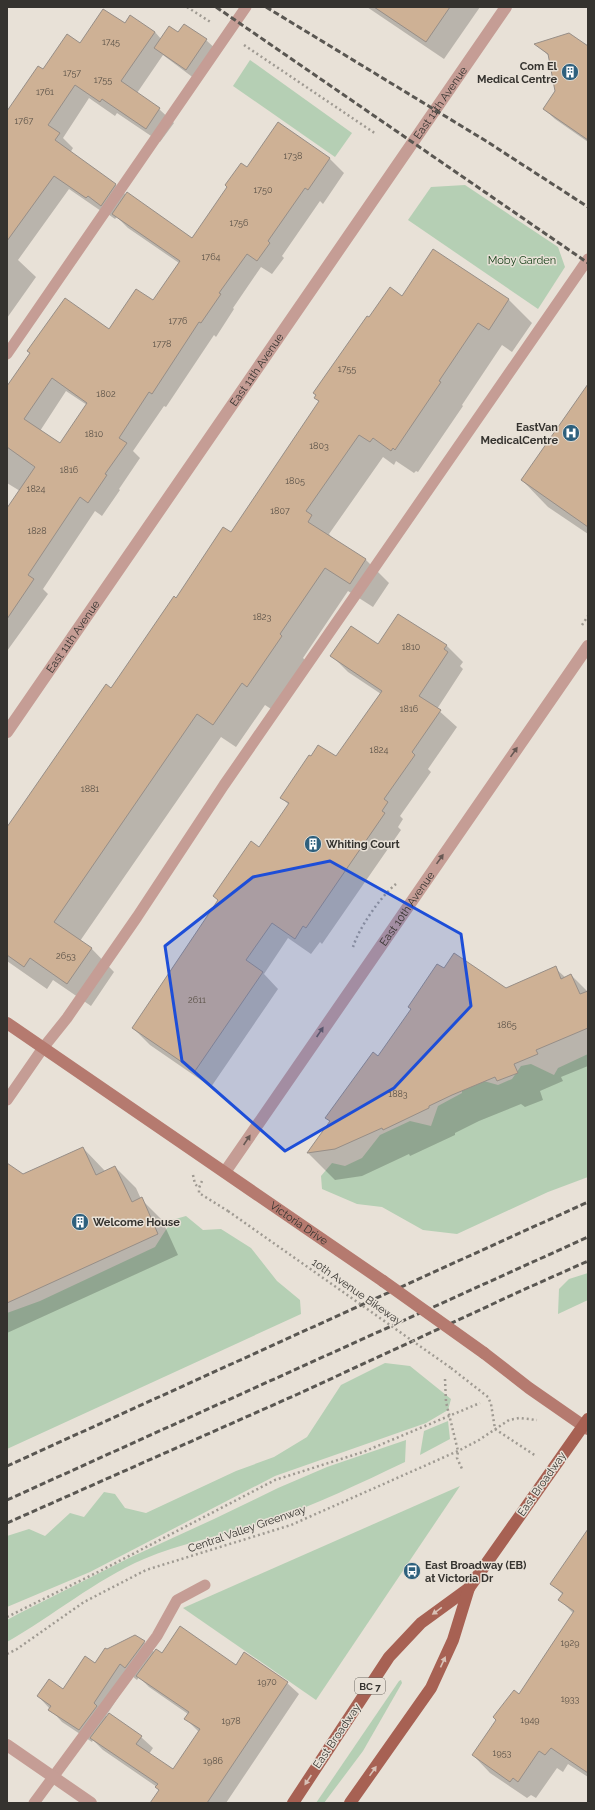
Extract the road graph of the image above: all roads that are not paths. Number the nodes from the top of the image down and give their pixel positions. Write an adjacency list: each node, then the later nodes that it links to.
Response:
1 (246, 7): 4 (lane)
2 (506, 7): 6 (street, East 11th Avenue)
3 (588, 259): 8 (lane)
4 (7, 354)
5 (588, 646): 10 (street, East 10th Avenue, one-way to 5)
6 (7, 732)
7 (7, 1023): 8 (street, Victoria Drive)
8 (43, 1048): 9 (lane); 10 (street, Victoria Drive)
9 (7, 1100)
10 (225, 1172): 11 (street, Victoria Drive, bridge)
11 (586, 1424): 13 (main road, East Broadway / BC 7)
12 (205, 1585): 15 (lane)
13 (469, 1588): 18 (main road, East Broadway / BC 7, one-way to 18); 19 (main road, East Broadway / BC 7, one-way to 13)
14 (7, 1745): 15 (street)
15 (52, 1776): 16 (lane); 17 (street)
16 (34, 1803)
17 (91, 1803)
18 (292, 1803)
19 (350, 1803)

